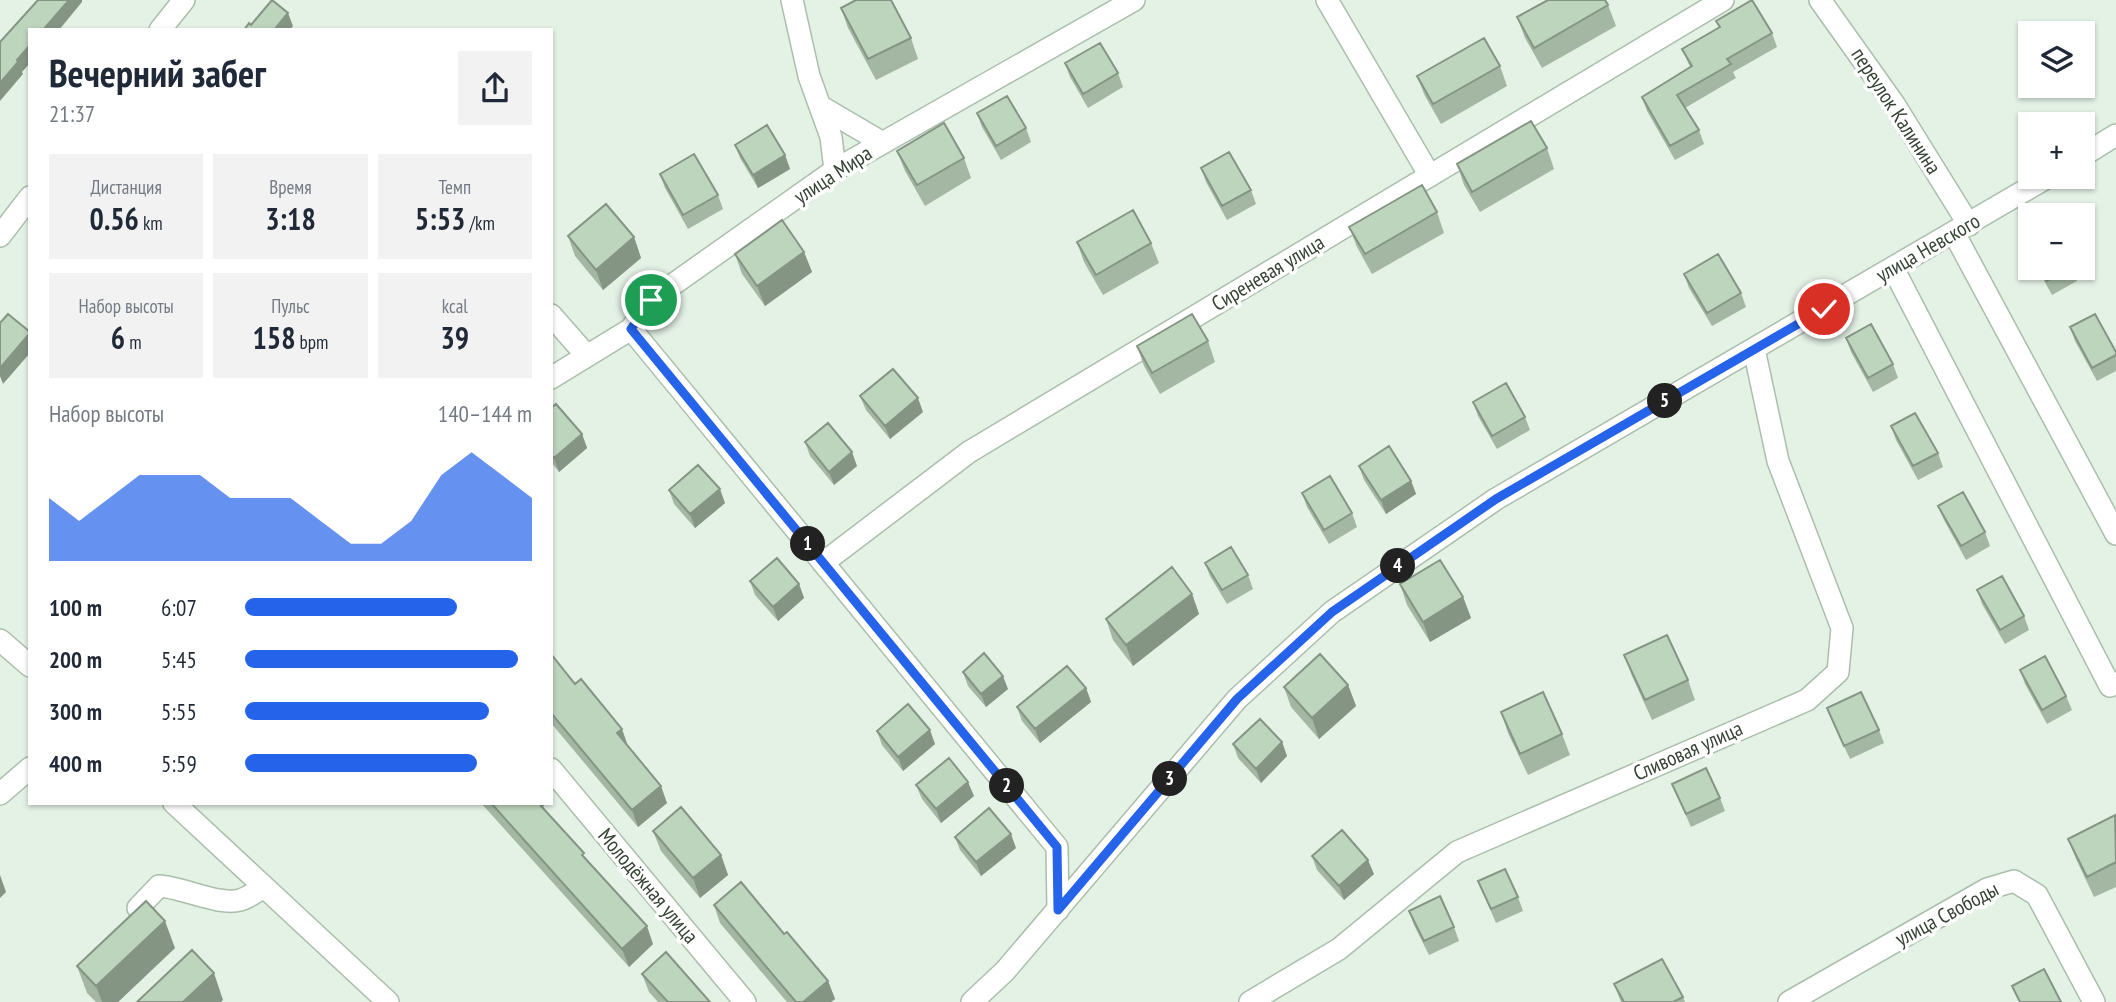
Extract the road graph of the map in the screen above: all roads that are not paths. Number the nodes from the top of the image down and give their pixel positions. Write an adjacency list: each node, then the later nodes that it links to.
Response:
1 (184, 0): 7 (street)
2 (792, 0): 8 (street)
3 (1134, 0): 10 (street, улица Мира)
4 (1327, 0): 13 (street)
5 (1723, 0): 13 (street, Сиреневая улица)
6 (1820, 0): 16 (street, переулок Калинина)
7 (162, 28)
8 (820, 106): 10 (street); 12 (street)
9 (2116, 135): 11 (street)
10 (883, 143): 12 (street, улица Мира)
11 (2095, 148)
12 (835, 170): 20 (street, улица Мира)
13 (1430, 176): 25 (street, Сиреневая улица)
14 (2028, 189): 16 (street, улица Невского)
15 (28, 200): 17 (street)
16 (1961, 229): 18 (street, улица Невского); 24 (street, переулок Калинина)
17 (0, 236)
18 (1894, 268): 21 (street, улица Невского); 28 (street)
19 (553, 317): 22 (street)
20 (631, 329): 22 (street, улица Мира); 25 (street)
21 (1754, 349): 35 (street, улица Невского); 39 (street, Сливовая улица)
22 (587, 356): 23 (street, улица Мира)
23 (553, 377)
24 (2116, 534)
25 (823, 563): 35 (street)
26 (0, 640): 27 (street)
27 (28, 664)
28 (2116, 683)
29 (28, 770): 31 (street)
30 (553, 771): 37 (street, Молодёжная улица)
31 (0, 794)
32 (176, 805): 33 (street)
33 (264, 887): 34 (street); 36 (street)
34 (138, 908)
35 (1058, 910): 38 (street, улица Невского)
36 (388, 1002)
37 (744, 1002)
38 (972, 1002)
39 (1250, 1002)
40 (1789, 1002): 41 (street, улица Свободы)
41 (2094, 1002)

